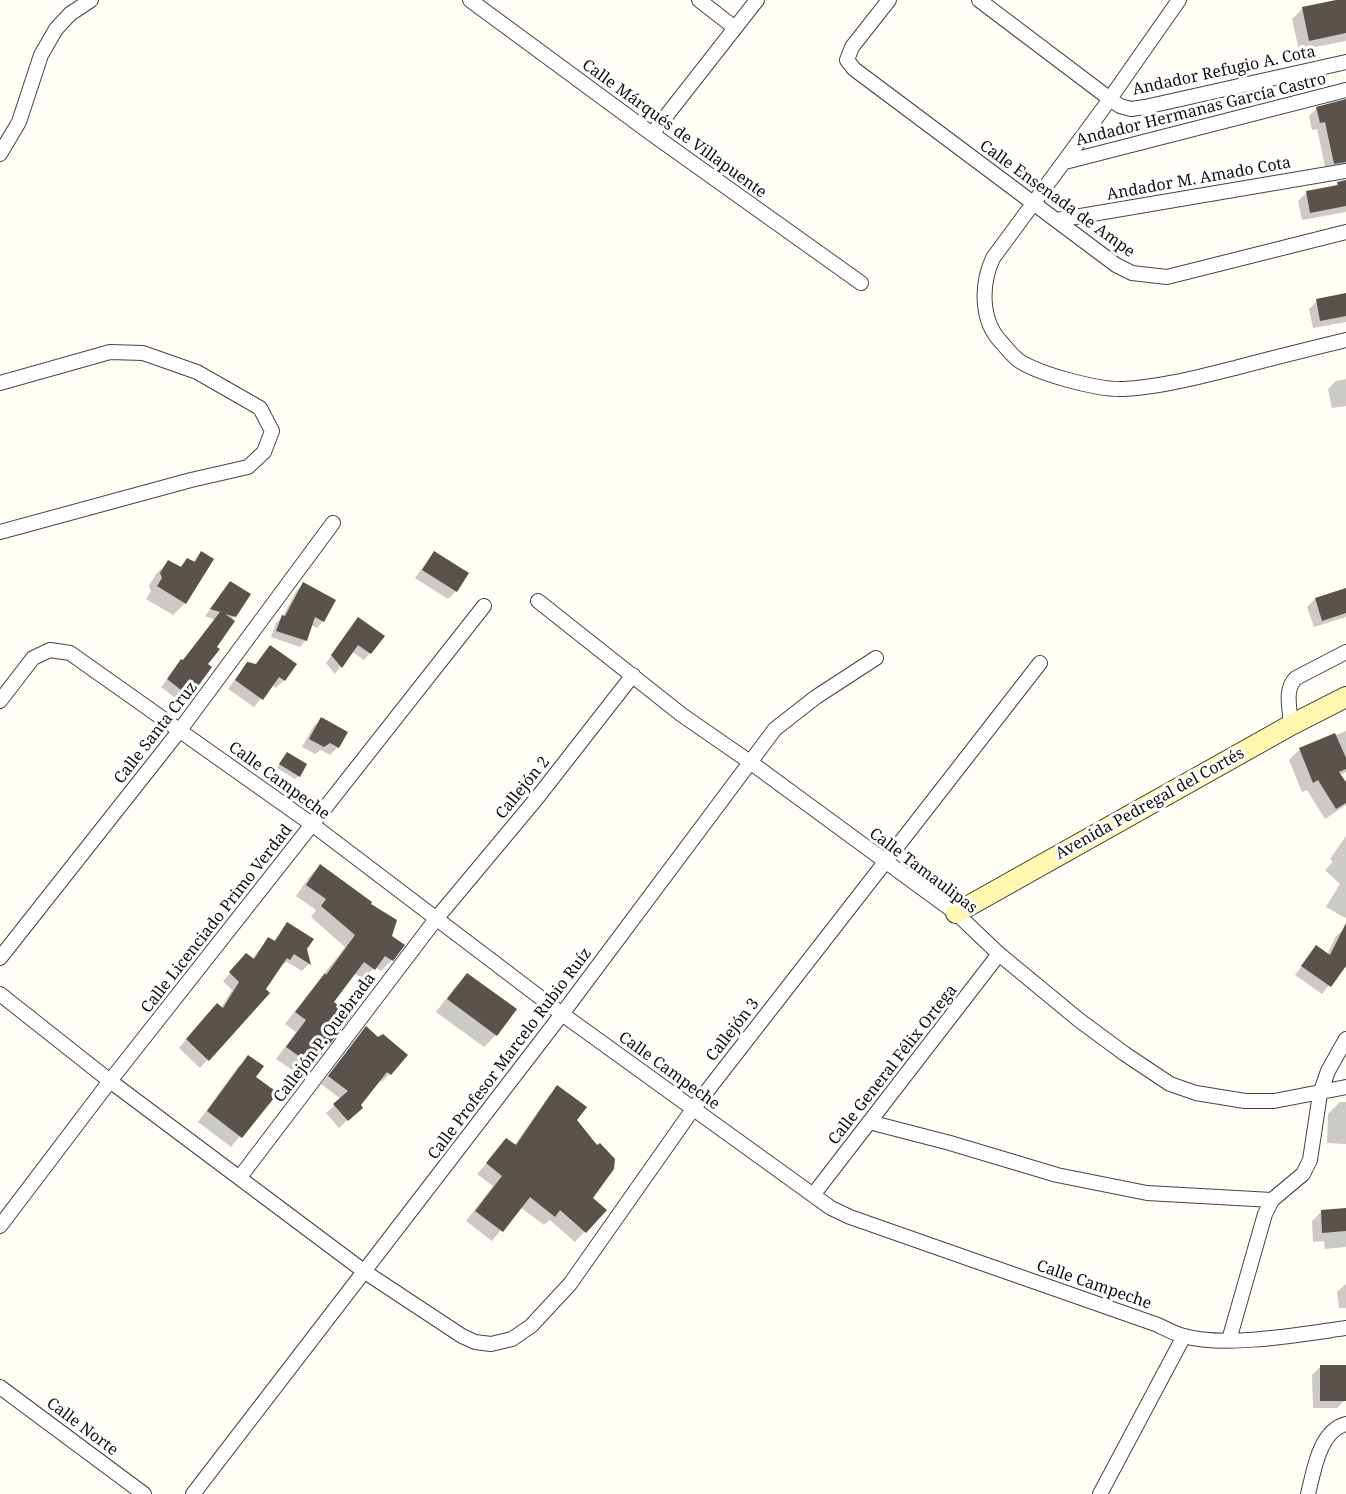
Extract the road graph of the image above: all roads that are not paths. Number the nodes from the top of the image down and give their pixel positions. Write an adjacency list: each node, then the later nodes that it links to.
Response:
1 (91, 0): 13 (street)
2 (470, 0): 12 (street, Calle Márqués de Villapuente)
3 (699, 0): 8 (street)
4 (757, 0): 8 (street)
5 (889, 0): 16 (street, Calle Ensenada de Ampe)
6 (979, 0): 11 (street, Andador Refugio A. Cota)
7 (1179, 0): 11 (street)
8 (735, 28): 12 (street)
9 (1346, 62): 11 (street, Andador Refugio A. Cota)
10 (1346, 90): 14 (street, Andador Hermanas García Castro)
11 (1110, 99): 14 (street)
12 (652, 134): 19 (street, Calle Márqués de Villapuente)
13 (0, 154)
14 (1065, 162): 16 (street)
15 (1346, 171): 17 (street, Andador M. Amado Cota)
16 (1034, 204): 17 (street, Calle Ensenada de Ampe); 20 (street)
17 (1057, 220): 18 (street, Calle Ensenada de Ampe)
18 (1346, 232)
19 (861, 283)
20 (1346, 339)
21 (0, 384): 23 (street)
22 (333, 523): 33 (street, Calle Santa Cruz)
23 (0, 532)
24 (538, 601): 29 (street, Calle Tamaulipas)
25 (484, 606): 35 (street, Calle Licenciado Primo Verdad)
26 (1346, 652): 32 (street)
27 (876, 658): 34 (street, Calle Profesor Marcelo Rubio Ruíz)
28 (1040, 663): 36 (street, Callejón 3)
29 (633, 675): 34 (street, Calle Tamaulipas); 38 (street, Callejón 2)
30 (1346, 697): 32 (street, Avenida Pedregal del Cortés)
31 (0, 701): 33 (street, Calle Campeche)
32 (1291, 725): 37 (street, Avenida Pedregal del Cortés)
33 (180, 730): 35 (street, Calle Campeche); 40 (street, Calle Santa Cruz)
34 (750, 762): 36 (street, Calle Tamaulipas); 42 (street, Calle Profesor Marcelo Rubio Ruíz)
35 (313, 825): 38 (street, Calle Campeche); 44 (street, Calle Licenciado Primo Verdad)
36 (885, 862): 37 (street, Calle Tamaulipas); 47 (street, Callejón 3)
37 (956, 913): 39 (street, Calle Tamaulipas)
38 (436, 919): 42 (street, Calle Campeche); 49 (street, Callejón P. Quebrada)
39 (999, 954): 46 (street, Calle Tamaulipas); 48 (street, Calle General Félix Ortega)
40 (0, 958)
41 (0, 994): 44 (street, Callejón 3)
42 (562, 1014): 47 (street, Calle Campeche); 53 (street, Calle Profesor Marcelo Rubio Ruíz)
43 (1346, 1038): 46 (street)
44 (110, 1081): 49 (street, Callejón 3); 52 (street, Calle Licenciado Primo Verdad)
45 (1346, 1087): 46 (street, Calle Tamaulipas)
46 (1320, 1094): 51 (street)
47 (693, 1109): 50 (street, Calle Campeche); 53 (street, Callejón 3)
48 (869, 1122): 50 (street, Calle General Félix Ortega); 51 (street)
49 (240, 1177): 53 (street, Callejón 3)
50 (813, 1195): 55 (street, Calle Campeche)
51 (1272, 1200): 56 (street)
52 (0, 1226)
53 (365, 1272): 60 (street, Calle Profesor Marcelo Rubio Ruíz)
54 (1346, 1328): 56 (street, Calle Campeche)
55 (1184, 1336): 56 (street, Calle Campeche); 61 (street)
56 (1228, 1340)
57 (0, 1386): 59 (street, Calle Norte)
58 (1346, 1424): 62 (street)
59 (144, 1494)
60 (193, 1494)
61 (1100, 1494)
62 (1308, 1494)

